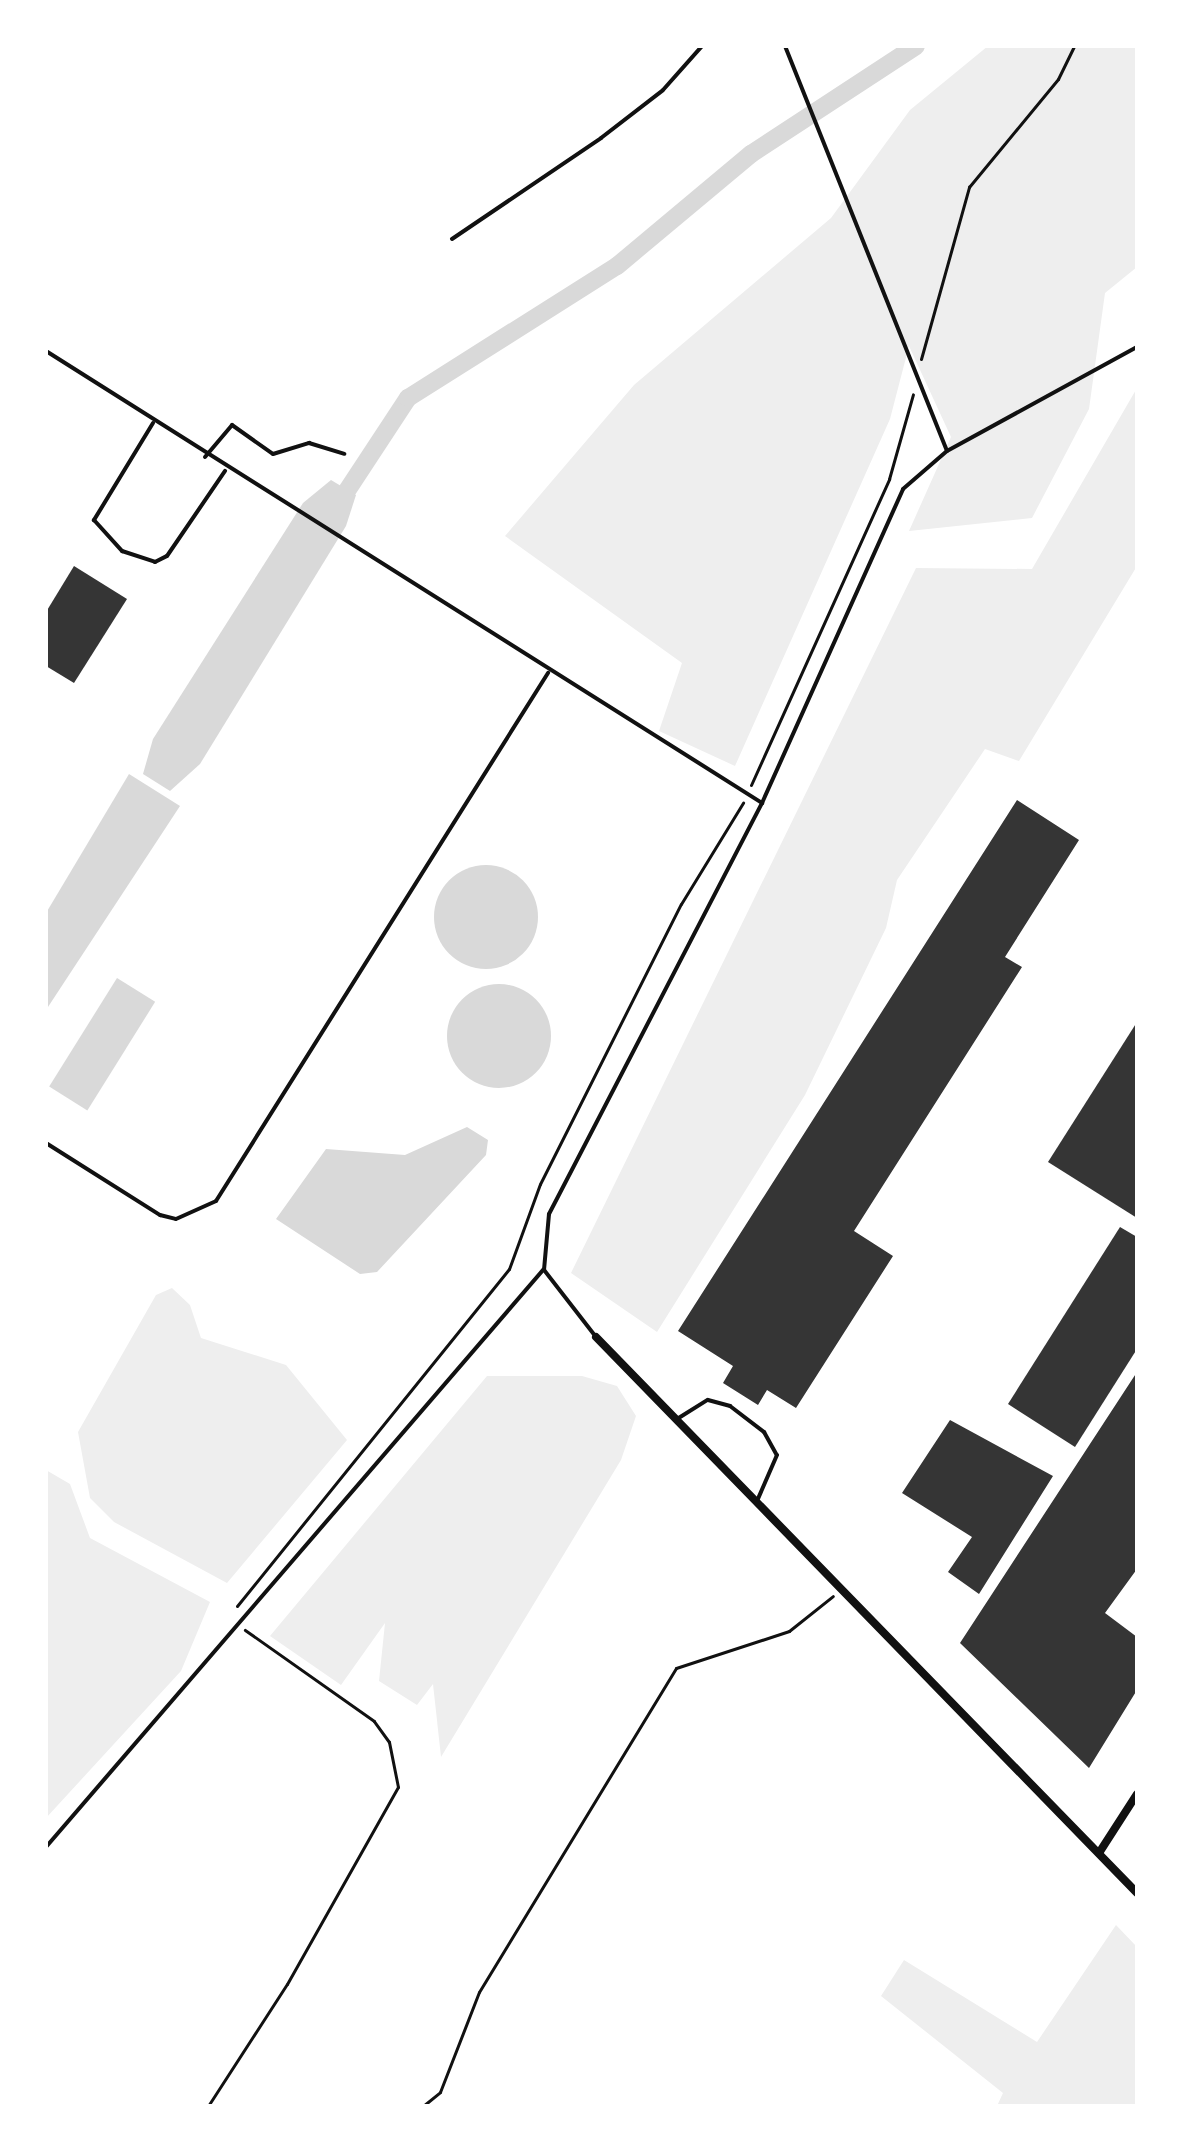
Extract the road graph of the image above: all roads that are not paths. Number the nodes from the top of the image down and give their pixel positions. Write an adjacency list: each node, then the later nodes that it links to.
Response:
1 (702, 46): 3 (lane)
2 (785, 46): 7 (lane)
3 (452, 239)
4 (1137, 347): 7 (lane)
5 (46, 351): 6 (lane)
6 (153, 423): 9 (lane); 10 (lane)
7 (947, 451): 12 (lane)
8 (344, 454): 9 (lane)
9 (205, 457): 10 (lane)
10 (225, 471): 11 (lane)
11 (548, 673): 12 (lane); 13 (lane)
12 (762, 803): 14 (lane)
13 (46, 1143)
14 (544, 1270): 15 (lane); 19 (lane)
15 (596, 1337): 16 (street)
16 (675, 1420): 17 (street); 17 (lane)
17 (755, 1503): 20 (street)
18 (1137, 1794): 20 (street)
19 (46, 1847)
20 (1099, 1853): 21 (street)
21 (1137, 1893)

